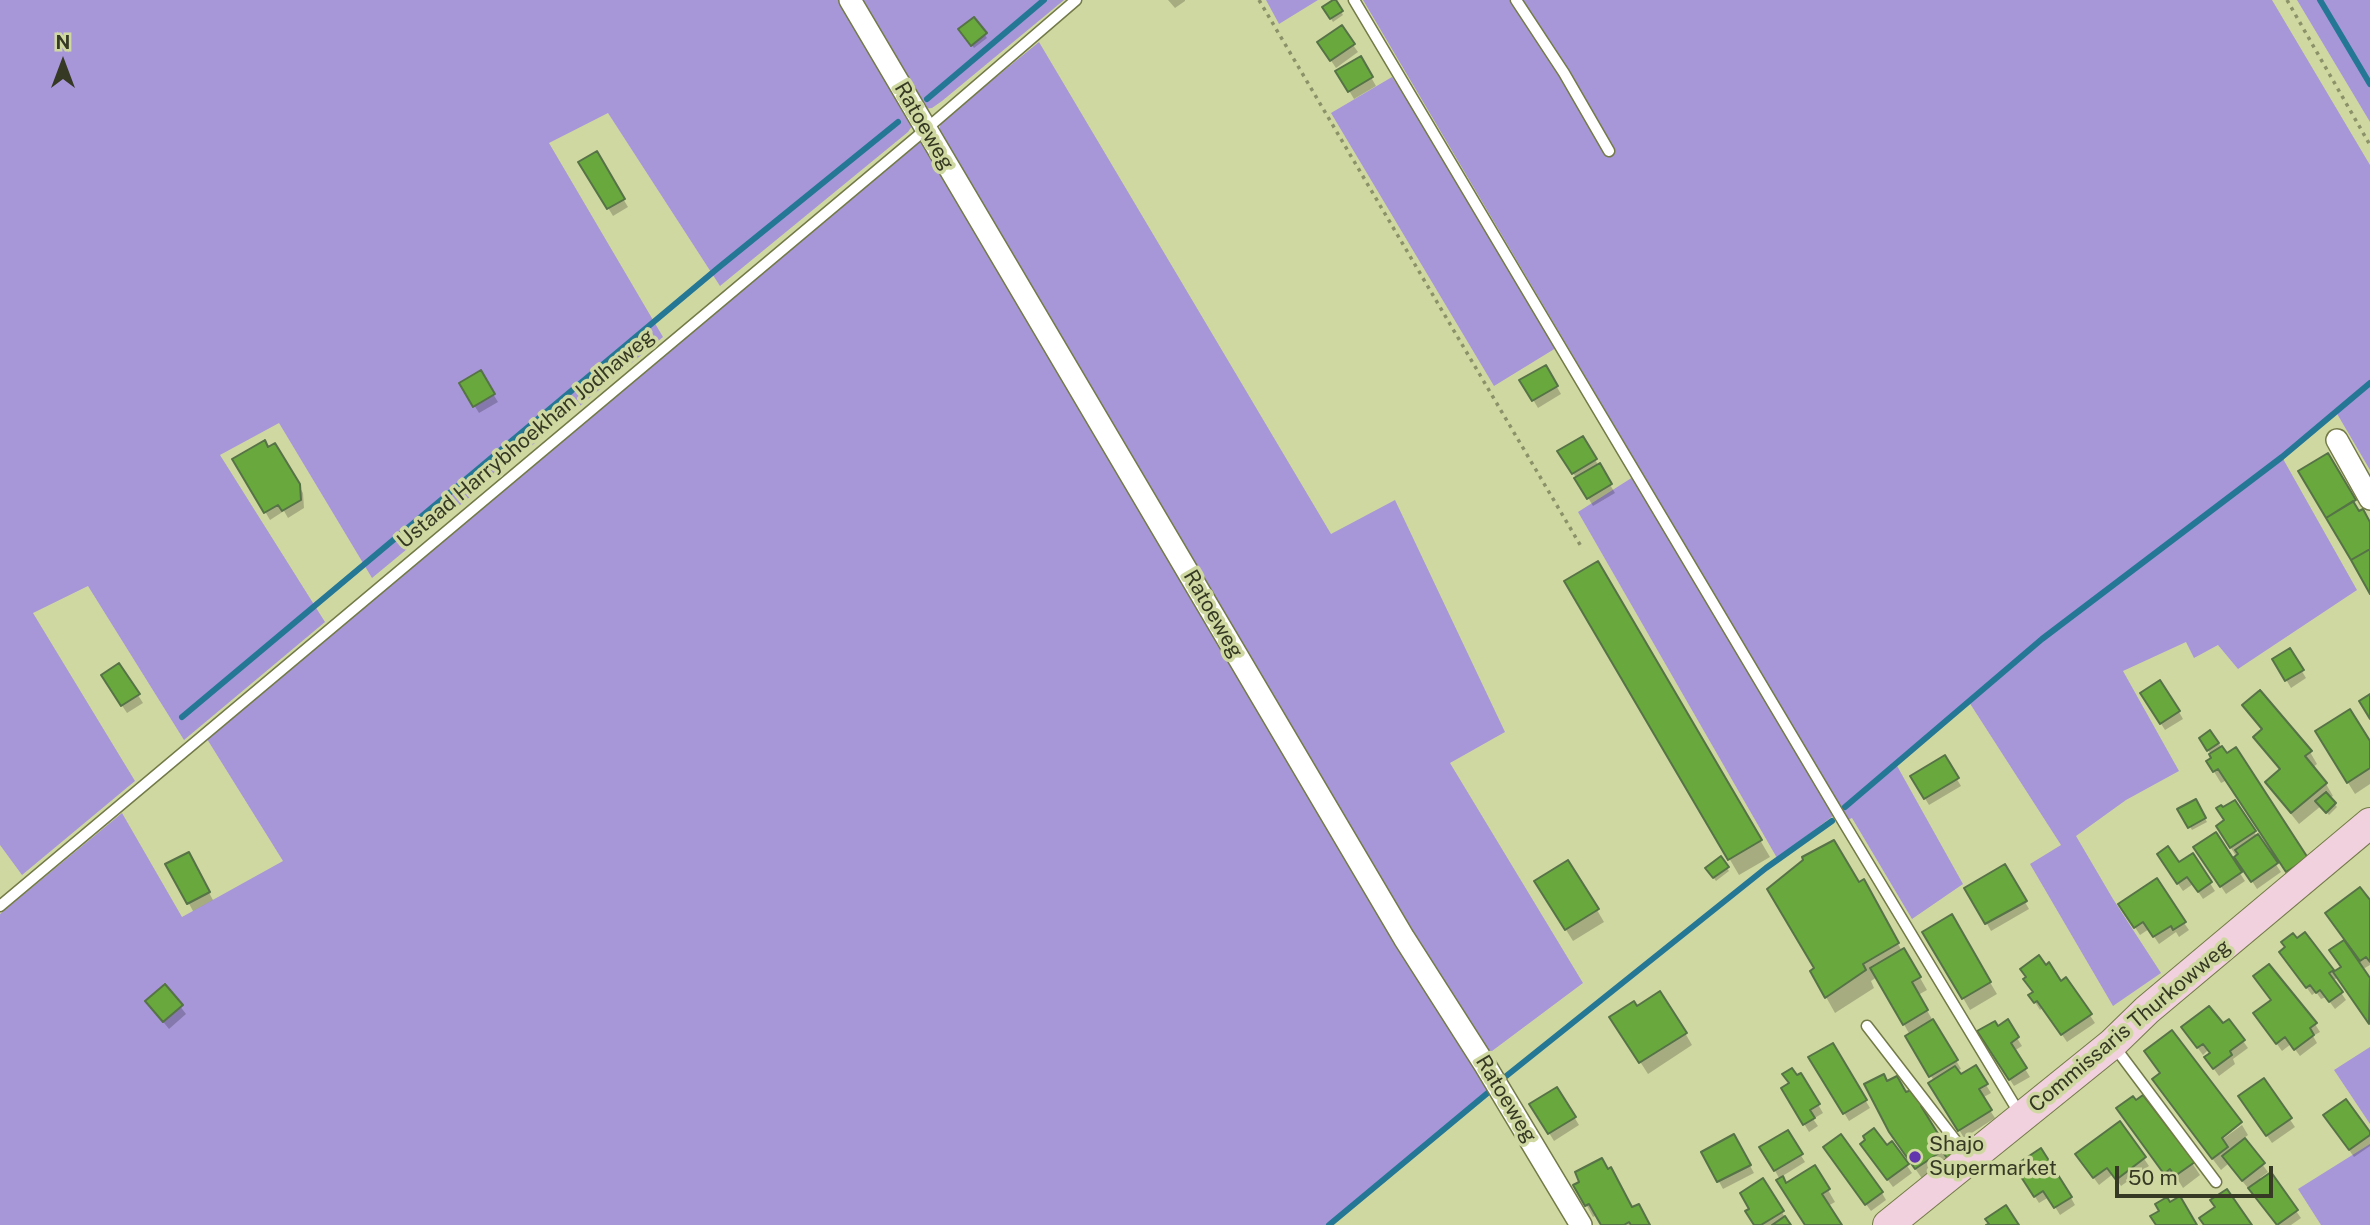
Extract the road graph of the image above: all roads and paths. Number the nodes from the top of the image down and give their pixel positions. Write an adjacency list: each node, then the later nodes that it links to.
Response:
1 (850, 0): 7 (street, Ratoeweg)
2 (1076, 0): 7 (lane, Ustaad Harrybhoekhan Jodhaweg)
3 (1259, 0): 12 (path)
4 (1354, 0): 17 (lane)
5 (1516, 0): 9 (lane)
6 (2287, 0): 8 (path)
7 (925, 130): 14 (lane, Ustaad Harrybhoekhan Jodhaweg); 20 (street, Ratoeweg)
8 (2370, 145)
9 (1609, 150)
10 (2337, 440): 11 (street)
11 (2370, 499)
12 (1582, 548)
13 (2370, 823): 16 (main road, Commissaris Thurkowweg)
14 (0, 906)
15 (1867, 1026): 18 (lane)
16 (2112, 1044): 17 (main road, Commissaris Thurkowweg); 19 (lane)
17 (2022, 1118): 18 (main road, Commissaris Thurkowweg)
18 (1969, 1158): 21 (main road, Commissaris Thurkowweg)
19 (2216, 1182)
20 (1581, 1225)
21 (1888, 1225)

